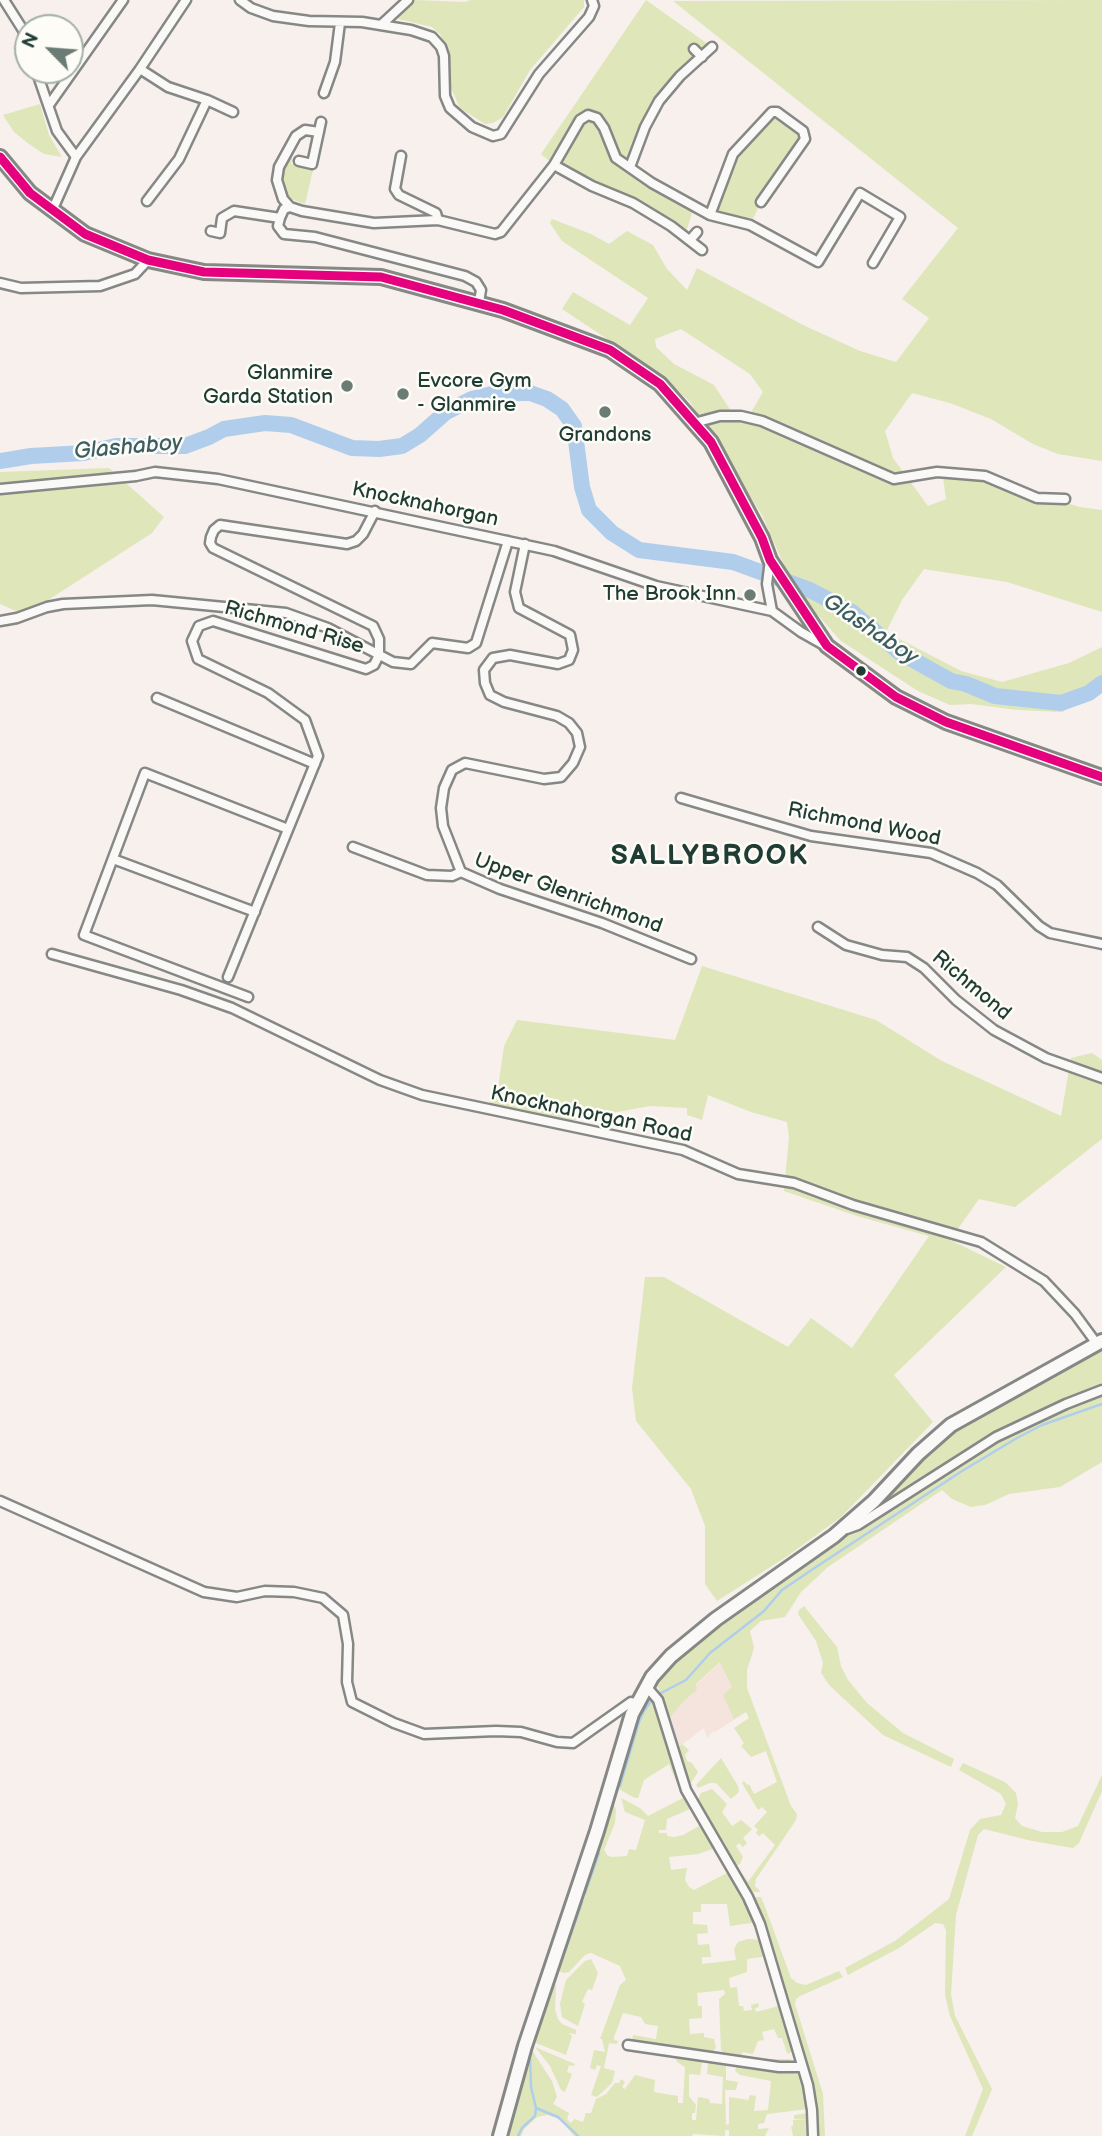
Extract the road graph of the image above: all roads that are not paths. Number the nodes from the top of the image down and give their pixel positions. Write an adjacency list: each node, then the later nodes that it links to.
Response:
1 (4, 0): 7 (street)
2 (122, 0): 17 (street)
3 (186, 0): 13 (street)
4 (240, 0): 8 (street)
5 (408, 0): 9 (street)
6 (592, 0): 9 (street)
7 (14, 16)
8 (341, 23): 9 (street); 15 (street)
9 (381, 25)
10 (712, 47): 12 (street)
11 (694, 49): 12 (street)
12 (702, 57): 26 (street)
13 (140, 69): 16 (street); 23 (street)
14 (41, 84): 17 (street)
15 (324, 93)
16 (207, 100): 18 (street); 27 (street)
17 (49, 105): 23 (street)
18 (233, 112)
19 (321, 122): 20 (street)
20 (319, 132): 24 (street); 29 (street)
21 (401, 156): 33 (street)
22 (0, 157): 30 (main road)
23 (76, 158): 30 (street)
24 (299, 161)
25 (554, 165): 26 (street); 33 (street); 36 (street)
26 (630, 167): 31 (street)
27 (147, 201)
28 (761, 202): 31 (street)
29 (290, 206): 32 (street); 33 (street)
30 (52, 211): 38 (main road)
31 (710, 215): 39 (street)
32 (280, 218): 34 (street); 41 (street)
33 (438, 220)
34 (211, 230)
35 (696, 232): 36 (street)
36 (690, 240): 37 (street)
37 (702, 250)
38 (148, 260): 40 (street); 41 (main road)
39 (873, 263)
40 (0, 283)
41 (479, 302): 42 (main road)
42 (694, 423): 44 (street); 48 (main road)
43 (0, 489): 45 (street, Knocknahorgan)
44 (1065, 499)
45 (375, 511): 46 (street, Knocknahorgan); 52 (street, Richmond Rise)
46 (508, 541): 47 (street, Knocknahorgan); 52 (street)
47 (526, 544): 49 (street, Knocknahorgan); 60 (street)
48 (770, 560): 49 (street); 51 (main road)
49 (772, 611): 51 (street, Knocknahorgan)
50 (0, 621): 52 (street)
51 (827, 646): 55 (main road)
52 (379, 655): 54 (street, Richmond Rise)
53 (157, 698): 54 (street)
54 (315, 764): 57 (street)
55 (1102, 777)
56 (681, 798): 63 (street, Richmond Wood)
57 (288, 829): 59 (street); 61 (street)
58 (353, 847): 60 (street, Upper Glenrichmond)
59 (113, 859): 61 (street); 67 (street)
60 (461, 872): 65 (street, Upper Glenrichmond)
61 (255, 912): 66 (street)
62 (818, 927): 68 (street, Richmond)
63 (1102, 944)
64 (52, 954): 69 (street, Knocknahorgan Road)
65 (691, 959)
66 (228, 977)
67 (248, 997)
68 (1102, 1078)
69 (1099, 1342): 72 (main road)
70 (1102, 1391): 72 (street)
71 (0, 1501): 74 (street)
72 (843, 1527): 73 (main road)
73 (646, 1686): 74 (main road); 76 (street)
74 (636, 1704): 77 (main road)
75 (628, 2045): 76 (street)
76 (803, 2067): 78 (street)
77 (500, 2136)
78 (813, 2136)

